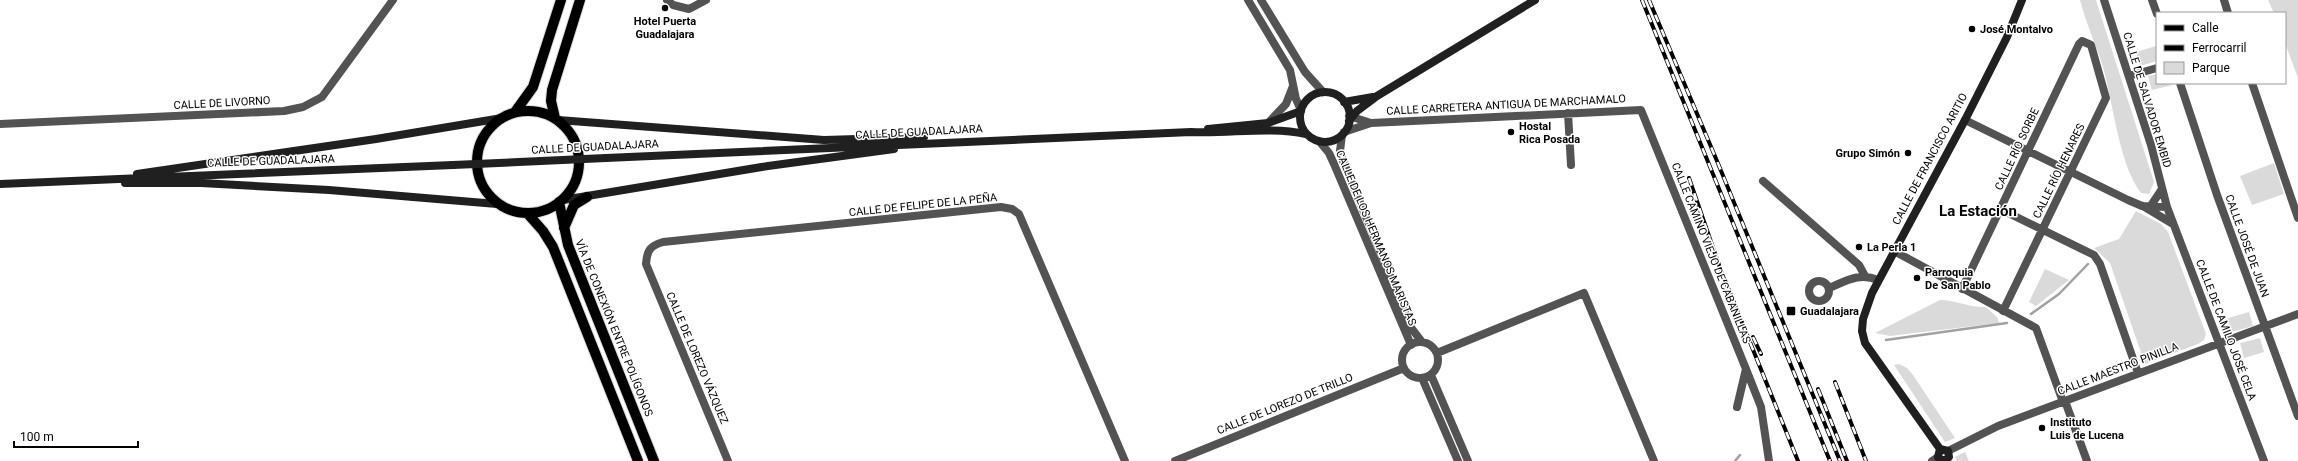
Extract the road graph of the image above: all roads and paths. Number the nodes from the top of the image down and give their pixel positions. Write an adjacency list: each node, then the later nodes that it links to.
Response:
1 (393, 0): 34 (street, CALLE DE LIVORNO)
2 (561, 0): 26 (main road)
3 (580, 0): 30 (main road)
4 (667, 0): 5 (street)
5 (706, 0)
6 (1248, 0): 20 (street)
7 (1261, 0): 21 (street)
8 (1535, 0): 22 (main road)
9 (2022, 0): 31 (main road, CALLE DE FRANCISCO ARITIO)
10 (2104, 0): 17 (street, CALLE DE SALVADOR EMBID)
11 (2152, 0): 13 (street)
12 (2224, 0): 14 (street)
13 (2156, 12)
14 (2228, 12)
15 (2082, 41): 41 (street, CALLE RÍO SORBE); 43 (street, CALLE RÍO HENARES)
16 (2156, 68): 17 (street)
17 (2129, 76): 47 (street, CALLE DE SALVADOR EMBID)
18 (2180, 84): 67 (street, CALLE JOSÉ DE JUAN)
19 (2252, 84): 55 (street)
20 (1293, 85): 24 (street); 32 (street)
21 (1323, 92): 23 (main road); 24 (main road)
22 (1377, 96): 23 (main road); 29 (main road)
23 (1344, 102): 29 (main road)
24 (1301, 110): 32 (main road, CALLE DE GUADALAJARA); 36 (main road)
25 (1641, 110): 27 (street, CALLE CARRETERA ANTIGUA DE MARCHAMALO); 73 (street, CALLE CAMINO VIEJO DE CABANILLAS)
26 (515, 112): 28 (main road); 30 (main road)
27 (1568, 113): 33 (street, CALLE CARRETERA ANTIGUA DE MARCHAMALO); 42 (street)
28 (502, 118): 44 (main road); 50 (main road)
29 (1350, 118): 33 (street, CALLE CARRETERA ANTIGUA DE MARCHAMALO); 37 (main road)
30 (557, 119): 38 (main road); 49 (main road)
31 (1965, 120): 41 (street); 59 (main road, CALLE DE FRANCISCO ARITIO)
32 (1268, 123): 35 (main road, CALLE DE GUADALAJARA)
33 (1372, 123): 37 (street, CALLE CARRETERA ANTIGUA DE MARCHAMALO)
34 (0, 124)
35 (1191, 132): 36 (main road, CALLE DE GUADALAJARA); 38 (main road, CALLE DE GUADALAJARA)
36 (1306, 134): 39 (main road)
37 (1343, 134): 39 (main road); 68 (street)
38 (1017, 139): 40 (main road, CALLE DE GUADALAJARA)
39 (1319, 141): 70 (street, CALLE DE LOS HERMANOS MARISTAS)
40 (937, 142): 44 (main road, CALLE DE GUADALAJARA, bridge); 48 (main road)
41 (2027, 152): 43 (street); 53 (street, CALLE RÍO SORBE)
42 (1570, 165)
43 (2070, 172): 51 (street); 57 (street, CALLE RÍO HENARES)
44 (101, 180): 46 (main road, CALLE DE GUADALAJARA); 50 (main road)
45 (1763, 181): 61 (street)
46 (0, 184)
47 (2162, 189): 51 (street); 52 (street, CALLE DE SALVADOR EMBID)
48 (587, 196): 49 (main road); 58 (main road)
49 (561, 201): 54 (main road); 58 (main road, VÍA DE CONEXIÓN ENTRE POLÍGONOS)
50 (497, 204): 54 (main road)
51 (2146, 206): 52 (street); 56 (street)
52 (2167, 207): 56 (street, CALLE DE CAMILO JOSÉ CELA)
53 (2000, 209): 57 (street); 64 (street, CALLE RÍO SORBE)
54 (527, 213): 81 (main road)
55 (2298, 218)
56 (2173, 224): 69 (street, CALLE DE CAMILO JOSÉ CELA)
57 (2043, 229): 65 (street, CALLE RÍO HENARES); 74 (street)
58 (564, 230): 82 (main road, VÍA DE CONEXIÓN ENTRE POLÍGONOS)
59 (1894, 252): 62 (main road, CALLE DE FRANCISCO ARITIO); 64 (street)
60 (646, 264): 83 (street, CALLE DE LOREZO VÁZQUEZ); 84 (street, CALLE DE FELIPE DE LA PEÑA)
61 (1865, 276): 62 (street); 63 (street)
62 (1878, 280): 79 (main road, CALLE DE FRANCISCO ARITIO)
63 (1829, 288)
64 (1962, 289): 65 (street)
65 (2003, 311): 76 (street)
66 (2298, 314): 67 (street, CALLE MAESTRO PINILLA)
67 (2264, 327): 69 (street, CALLE MAESTRO PINILLA); 78 (street, CALLE JOSÉ DE JUAN)
68 (1422, 342): 70 (street); 71 (street)
69 (2219, 343): 74 (street, CALLE MAESTRO PINILLA); 91 (street, CALLE DE CAMILO JOSÉ CELA)
70 (1411, 345): 72 (street)
71 (1437, 353): 75 (street); 88 (street)
72 (1404, 368): 75 (street); 85 (street, CALLE DE LOREZO DE TRILLO)
73 (1746, 369): 77 (street); 89 (street, CALLE CAMINO VIEJO DE CABANILLAS)
74 (2138, 373): 76 (street, CALLE MAESTRO PINILLA)
75 (1426, 377): 86 (street); 87 (street)
76 (2064, 402): 79 (street, CALLE MAESTRO PINILLA); 90 (street)
77 (1737, 407)
78 (2298, 416)
79 (1940, 455): 80 (main road)
80 (1946, 460)
81 (638, 461)
82 (654, 461)
83 (728, 461)
84 (1124, 461)
85 (1175, 461)
86 (1458, 461)
87 (1468, 461)
88 (1654, 461)
89 (1769, 461)
90 (2087, 461)
91 (2264, 461)

